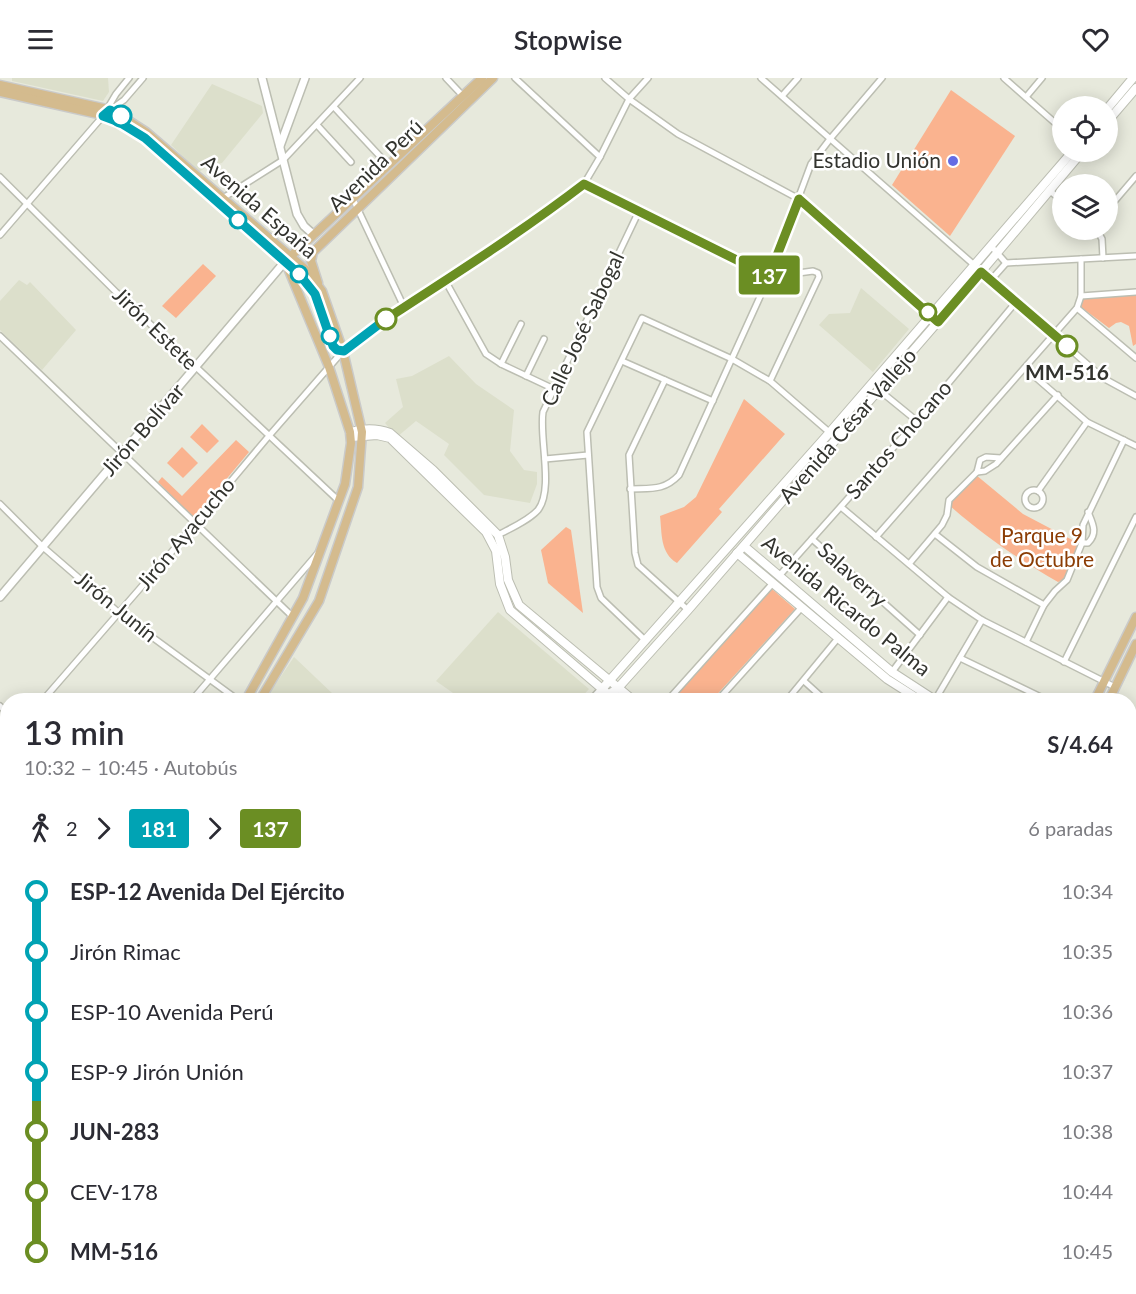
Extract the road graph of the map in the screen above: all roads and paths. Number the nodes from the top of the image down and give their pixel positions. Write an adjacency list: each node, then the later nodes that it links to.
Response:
1 (3, 78): 20 (main road)
2 (129, 78): 30 (street)
3 (143, 78): 30 (street)
4 (262, 78): 33 (street)
5 (305, 78): 31 (street)
6 (446, 78): 26 (street)
7 (482, 78): 26 (main road, Avenida Perú)
8 (493, 78): 26 (main road, Avenida Perú)
9 (515, 78): 38 (street)
10 (605, 78): 27 (street)
11 (648, 78): 27 (street)
12 (761, 78): 23 (street)
13 (798, 78): 23 (street)
14 (882, 78): 35 (street)
15 (1004, 78): 25 (street)
16 (1042, 78): 25 (street)
17 (1133, 78): 24 (main road)
18 (356, 79): 28 (street)
19 (0, 85): 20 (main road, Avenida España)
20 (10, 87): 30 (main road, Avenida España)
21 (1136, 88): 29 (main road)
22 (0, 92): 30 (main road, Avenida España)
23 (782, 96): 35 (street)
24 (1118, 96)
25 (1026, 97): 32 (street)
26 (466, 99): 37 (main road, Avenida Perú)
27 (629, 99): 38 (street); 52 (street)
28 (334, 107): 34 (street); 43 (street)
29 (1118, 109)
30 (107, 112): 50 (main road, Avenida España); 53 (street); 62 (main road, Avenida España)
31 (291, 115): 33 (street); 36 (street)
32 (1052, 120)
33 (274, 122): 36 (street)
34 (319, 127): 39 (street); 40 (street)
35 (830, 138): 52 (street); 65 (street)
36 (280, 146): 39 (street)
37 (414, 149): 43 (main road, Avenida Perú); 54 (main road, Avenida Perú)
38 (600, 157): 46 (street)
39 (283, 160): 50 (street); 57 (street)
40 (351, 162)
41 (1064, 162): 47 (main road, Avenida César Vallejo)
42 (1072, 162): 47 (main road, Avenida César Vallejo)
43 (389, 166): 51 (main road, Avenida Perú)
44 (1136, 176): 49 (street)
45 (0, 177): 53 (street, Jirón Estete)
46 (584, 184): 55 (street); 68 (street, Jirón Ayacucho)
47 (1046, 188): 48 (street); 59 (main road, Avenida César Vallejo)
48 (1052, 193)
49 (1118, 197)
50 (223, 198): 62 (main road, Avenida España)
51 (353, 199): 54 (street); 57 (main road, Avenida Perú)
52 (799, 199): 66 (street); 75 (street)
53 (27, 204): 56 (street); 87 (street, Jirón Estete)
54 (358, 208): 69 (main road, Avenida Perú); 73 (street)
55 (639, 211): 66 (street); 92 (street, Calle José Sabogal)
56 (0, 235)
57 (314, 235): 62 (main road, Avenida Perú)
58 (1102, 240): 61 (street)
59 (994, 249): 64 (street); 65 (main road, Avenida César Vallejo)
60 (1136, 256): 61 (street)
61 (1103, 258): 63 (street)
62 (288, 259): 69 (main road, Avenida España); 81 (main road); 86 (main road, Avenida España); 87 (street, Jirón Bolívar)
63 (1081, 259): 64 (street); 71 (street)
64 (1006, 262): 67 (street)
65 (978, 269): 67 (street); 75 (main road, Avenida César Vallejo); 76 (main road, Avenida César Vallejo)
66 (769, 276): 83 (street); 91 (street)
67 (991, 280): 72 (street)
68 (446, 282): 73 (street, Jirón Ayacucho); 85 (street)
69 (322, 291): 81 (main road, Avenida España)
70 (1136, 292): 71 (street)
71 (1081, 296): 74 (street)
72 (1016, 302): 78 (street); 97 (street, Santos Chocano)
73 (404, 307): 81 (street, Jirón Ayacucho)
74 (1077, 308): 78 (street); 82 (street)
75 (931, 315): 76 (street); 101 (main road, Avenida César Vallejo)
76 (938, 322): 93 (main road, Avenida César Vallejo)
77 (521, 324): 85 (street)
78 (1054, 335): 88 (street); 95 (street)
79 (0, 336): 105 (street)
80 (544, 339): 89 (street)
81 (344, 351): 86 (street, Jirón Ayacucho); 99 (main road, Avenida España)
82 (1136, 358)
83 (732, 360): 84 (street); 91 (street); 96 (street)
84 (622, 361): 90 (street); 106 (street)
85 (501, 364): 89 (street)
86 (329, 367): 100 (main road, Avenida España); 102 (street, Jirón Ayacucho)
87 (196, 368): 102 (street, Jirón Estete); 105 (street, Jirón Bolívar)
88 (1025, 368): 94 (street); 122 (street)
89 (526, 376): 92 (street)
90 (665, 380): 96 (street); 112 (street)
91 (770, 381): 101 (street)
92 (554, 389): 108 (street, Calle José Sabogal)
93 (879, 390): 97 (street); 101 (main road, Avenida César Vallejo)
94 (1058, 395): 98 (street); 107 (street)
95 (1136, 396)
96 (713, 401): 112 (street)
97 (917, 421): 116 (street, Santos Chocano)
98 (1087, 422): 103 (street); 113 (street)
99 (362, 432): 100 (main road); 111 (main road, Avenida España); 121 (main road); 164 (main road)
100 (350, 434): 110 (main road, Avenida España)
101 (833, 435): 123 (main road, Avenida César Vallejo); 126 (main road, Avenida César Vallejo)
102 (268, 436): 114 (street, Jirón Estete); 119 (street, Jirón Ayacucho)
103 (1124, 440): 104 (street); 117 (street)
104 (1136, 446)
105 (122, 454): 119 (street); 127 (street, Jirón Bolívar)
106 (588, 455): 108 (street); 147 (street)
107 (1001, 458): 109 (street); 109 (street)
108 (545, 459): 121 (street, Calle José Sabogal)
109 (977, 472): 120 (street)
110 (345, 484): 111 (main road); 114 (main road, Avenida España)
111 (358, 487): 163 (main road, Avenida España)
112 (630, 489): 137 (street)
113 (1038, 491)
114 (339, 501): 129 (main road, Avenida España)
115 (0, 504): 127 (street, Jirón Junín)
116 (841, 507): 122 (street); 124 (street, Santos Chocano)
117 (1088, 512): 125 (street); 125 (street)
118 (1136, 517): 151 (street)
119 (195, 524): 136 (street); 141 (street, Jirón Ayacucho)
120 (935, 534): 131 (street); 138 (street)
121 (498, 535): 154 (main road)
122 (876, 537): 131 (street)
123 (736, 539): 126 (street, Avenida Ricardo Palma); 128 (main road, Avenida César Vallejo)
124 (812, 539): 132 (street, Santos Chocano); 146 (street, Salaverry)
125 (1082, 543): 138 (street)
126 (744, 546): 130 (main road, Avenida César Vallejo); 132 (main road, Avenida Ricardo Palma)
127 (44, 547): 134 (street, Jirón Bolívar); 141 (street, Jirón Junín)
128 (729, 547): 130 (street, Avenida Ricardo Palma); 137 (main road, Avenida César Vallejo)
129 (322, 548): 136 (street); 142 (main road, Avenida España)
130 (737, 553): 133 (main road, Avenida Ricardo Palma); 140 (main road, Avenida César Vallejo)
131 (909, 564): 135 (street)
132 (779, 576): 145 (main road, Avenida Ricardo Palma)
133 (773, 583): 139 (main road, Avenida Ricardo Palma); 168 (street)
134 (0, 597)
135 (948, 597): 144 (street); 146 (street)
136 (277, 602): 142 (street); 153 (street)
137 (680, 603): 140 (street); 147 (main road, Avenida César Vallejo)
138 (1044, 606): 148 (street)
139 (802, 607): 145 (main road, Avenida Ricardo Palma); 169 (street)
140 (688, 610): 158 (main road, Avenida César Vallejo)
141 (118, 612): 153 (street, Jirón Junín); 159 (street, Jirón Ayacucho)
142 (294, 617): 162 (main road, Avenida España)
143 (1136, 617): 156 (main road)
144 (982, 620): 148 (street); 150 (street)
145 (842, 635): 152 (main road, Avenida Ricardo Palma); 155 (street); 172 (main road, Avenida Ricardo Palma)
146 (920, 635): 152 (street)
147 (646, 641): 154 (main road, Avenida César Vallejo)
148 (1026, 642): 151 (street)
149 (1136, 644): 157 (main road)
150 (960, 658): 174 (street); 175 (street)
151 (1064, 662): 156 (street)
152 (892, 672): 173 (main road, Avenida Ricardo Palma)
153 (210, 680): 160 (street); 161 (street, Jirón Junín)
154 (611, 681): 158 (main road); 165 (main road, Avenida César Vallejo)
155 (804, 681): 170 (street); 171 (street)
156 (1104, 682): 157 (street); 176 (main road)
157 (1116, 687): 177 (main road)
158 (618, 688): 166 (main road, Avenida César Vallejo); 167 (main road)
159 (48, 693)
160 (198, 693)
161 (228, 693)
162 (250, 693)
163 (264, 693)
164 (604, 693)
165 (608, 693)
166 (611, 693)
167 (624, 693)
168 (674, 693)
169 (724, 693)
170 (793, 693)
171 (817, 693)
172 (909, 693)
173 (924, 693)
174 (939, 693)
175 (1032, 693)
176 (1098, 693)
177 (1113, 693)

